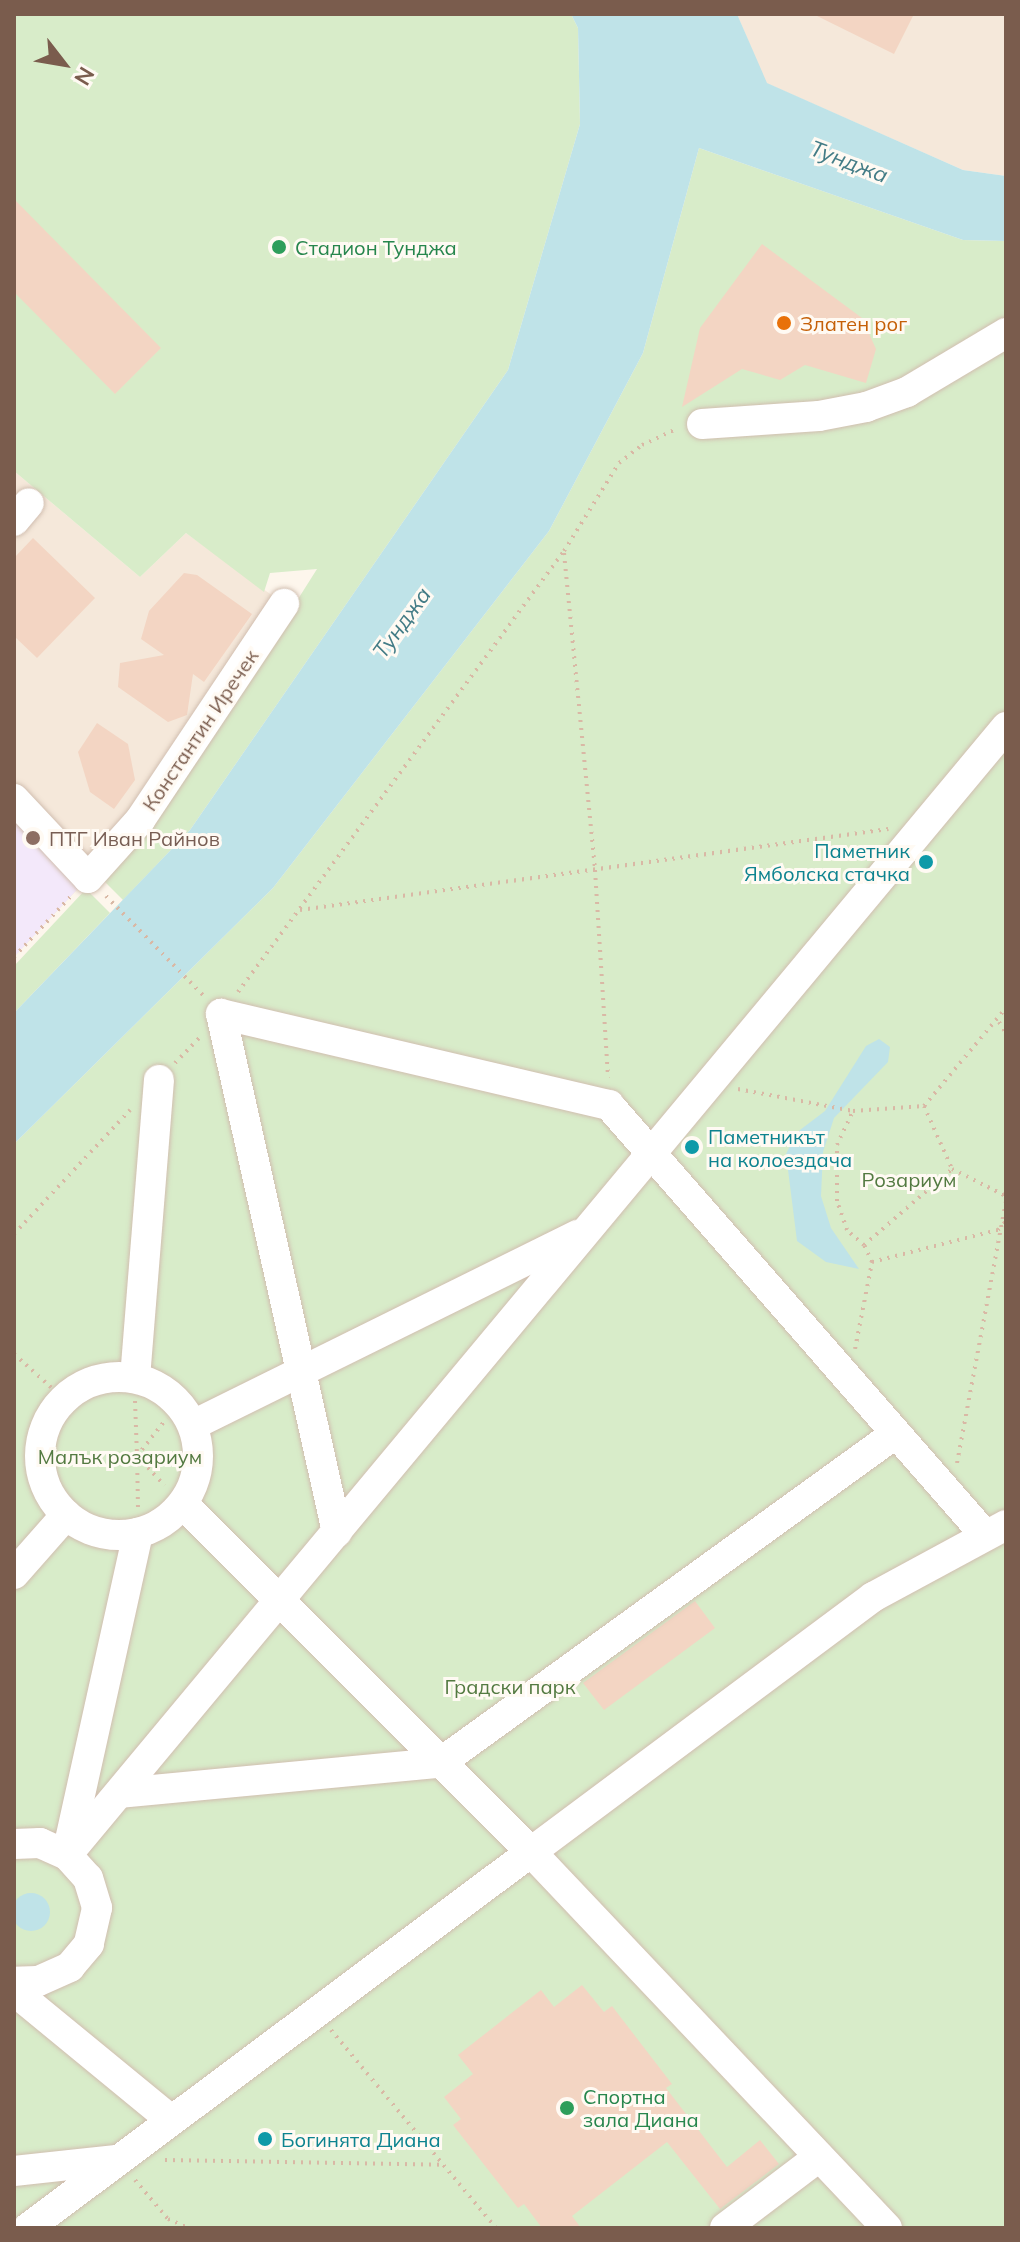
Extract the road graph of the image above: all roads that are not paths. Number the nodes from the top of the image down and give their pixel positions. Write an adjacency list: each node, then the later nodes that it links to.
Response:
1 (1006, 333): 2 (street)
2 (702, 424)
3 (284, 604): 5 (street, Константин Иречек)
4 (1006, 727): 7 (street)
5 (14, 799)
6 (159, 1080): 10 (street)
7 (651, 1154): 8 (street); 9 (street); 12 (street)
8 (587, 1231): 9 (street); 16 (street)
9 (300, 1373): 11 (street); 16 (street)
10 (135, 1378): 11 (street); 14 (street)
11 (186, 1414): 13 (street)
12 (895, 1434): 15 (street); 20 (street)
13 (183, 1504): 17 (street); 19 (street)
14 (66, 1515): 17 (street); 18 (street)
15 (995, 1530): 23 (street)
16 (337, 1532): 19 (street)
17 (138, 1533): 24 (street)
18 (14, 1574)
19 (279, 1602): 20 (street); 21 (street)
20 (440, 1763): 21 (street); 23 (street)
21 (120, 1793): 24 (street)
22 (14, 1844): 24 (street)
23 (531, 1852): 27 (street); 28 (street)
24 (67, 1855): 25 (street)
25 (14, 1982)
26 (14, 1991): 27 (street)
27 (171, 2120): 29 (street)
28 (819, 2157): 32 (street); 33 (street)
29 (118, 2159): 30 (street); 31 (street)
30 (14, 2171)
31 (28, 2228)
32 (725, 2228)
33 (887, 2228)

